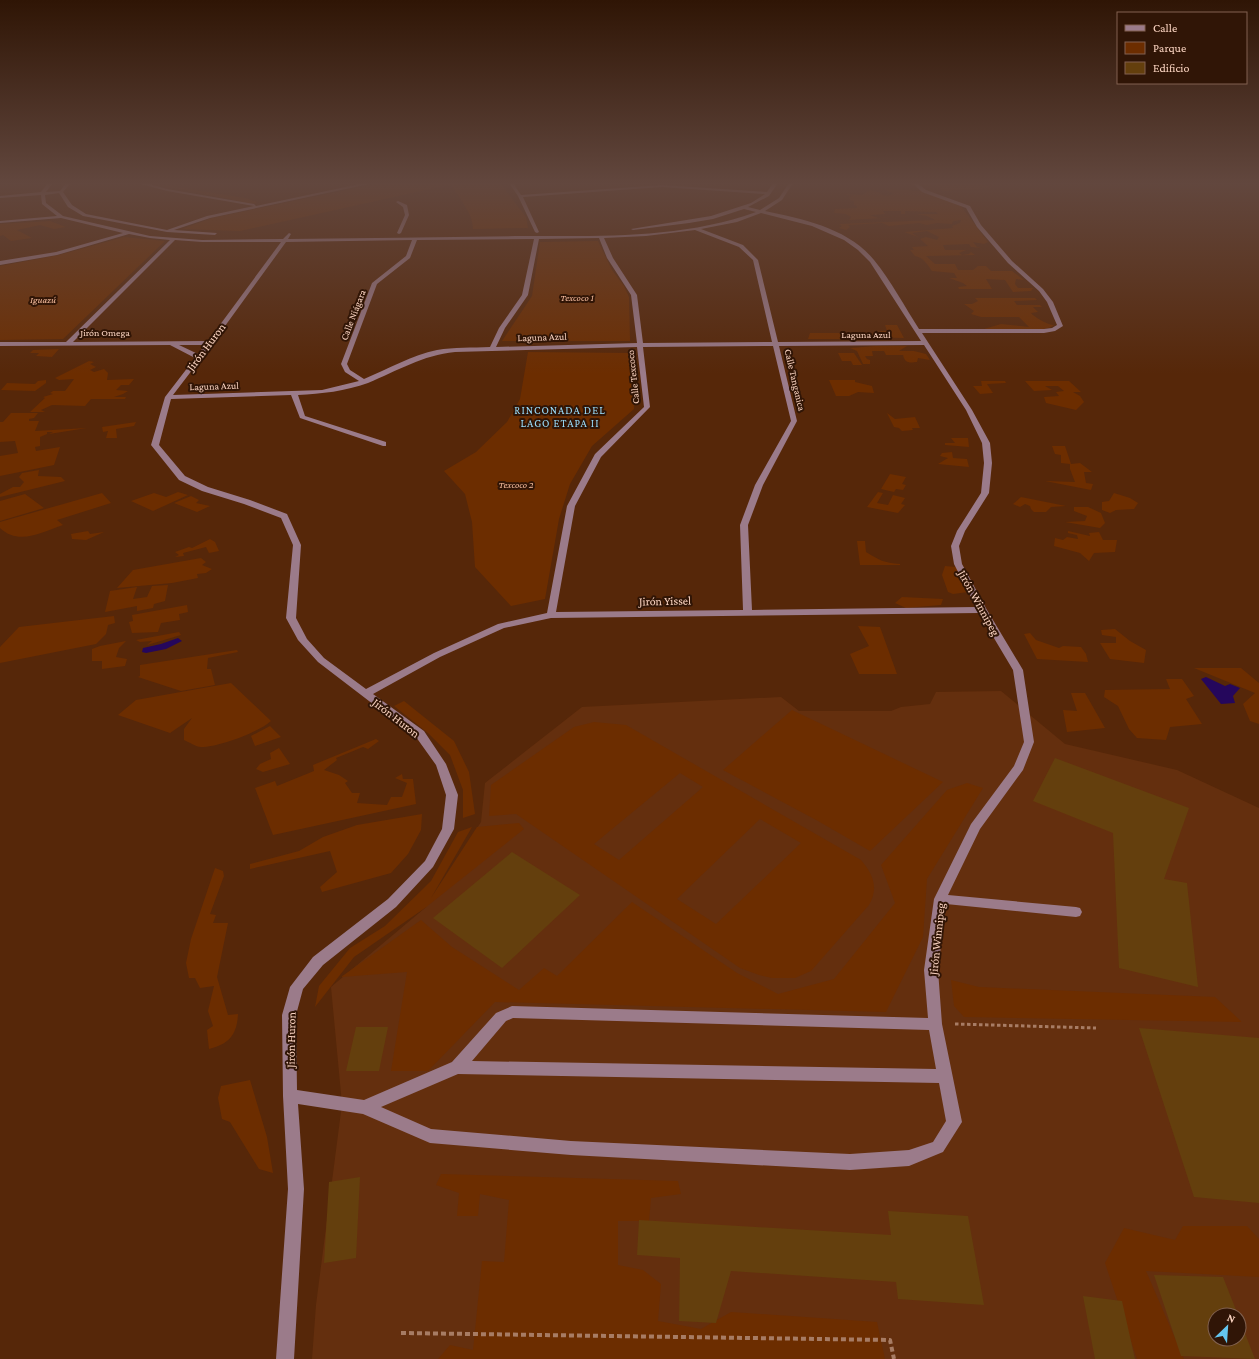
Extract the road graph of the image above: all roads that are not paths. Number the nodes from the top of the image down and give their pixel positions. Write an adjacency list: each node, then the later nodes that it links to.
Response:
1 (81, 246): 10 (street)
2 (166, 246): 13 (street)
3 (278, 246): 14 (street, Jirón Huron)
4 (412, 246): 21 (street, Calle Niágara)
5 (535, 246): 19 (street)
6 (605, 246): 18 (street, Calle Texcoco)
7 (741, 246): 17 (street, Calle Tanganica)
8 (859, 246): 11 (street, Jirón Winnipeg)
9 (997, 246): 11 (street)
10 (0, 263)
11 (917, 331): 15 (street, Jirón Winnipeg)
12 (167, 342): 13 (street, Jirón Omega); 14 (street, Jirón Omega); 20 (street)
13 (68, 343): 16 (street, Jirón Omega)
14 (210, 343): 20 (street, Jirón Huron)
15 (924, 343): 17 (street, Laguna Azul); 25 (street, Jirón Winnipeg)
16 (0, 344)
17 (776, 344): 18 (street, Laguna Azul); 26 (street, Calle Tanganica)
18 (640, 345): 19 (street, Laguna Azul); 27 (street, Calle Texcoco)
19 (492, 349): 21 (street, Laguna Azul)
20 (199, 357): 23 (street, Jirón Huron)
21 (364, 382): 22 (street, Laguna Azul)
22 (294, 393): 23 (street, Laguna Azul); 24 (street)
23 (168, 397): 28 (street, Jirón Huron)
24 (383, 444)
25 (982, 610): 26 (street, Jirón Yissel); 29 (street, Jirón Winnipeg)
26 (748, 612): 27 (street, Jirón Yissel)
27 (551, 615): 28 (street, Jirón Yissel)
28 (365, 694): 34 (street, Jirón Huron)
29 (940, 899): 30 (street); 31 (street, Jirón Winnipeg)
30 (1076, 912)
31 (935, 1024): 32 (street); 33 (street, Jirón Winnipeg)
32 (457, 1067): 33 (street); 35 (street)
33 (944, 1076): 35 (street, Jirón Winnipeg)
34 (290, 1096): 35 (street, Jirón Winnipeg); 36 (street, Jirón Huron)
35 (364, 1107)
36 (285, 1359)

